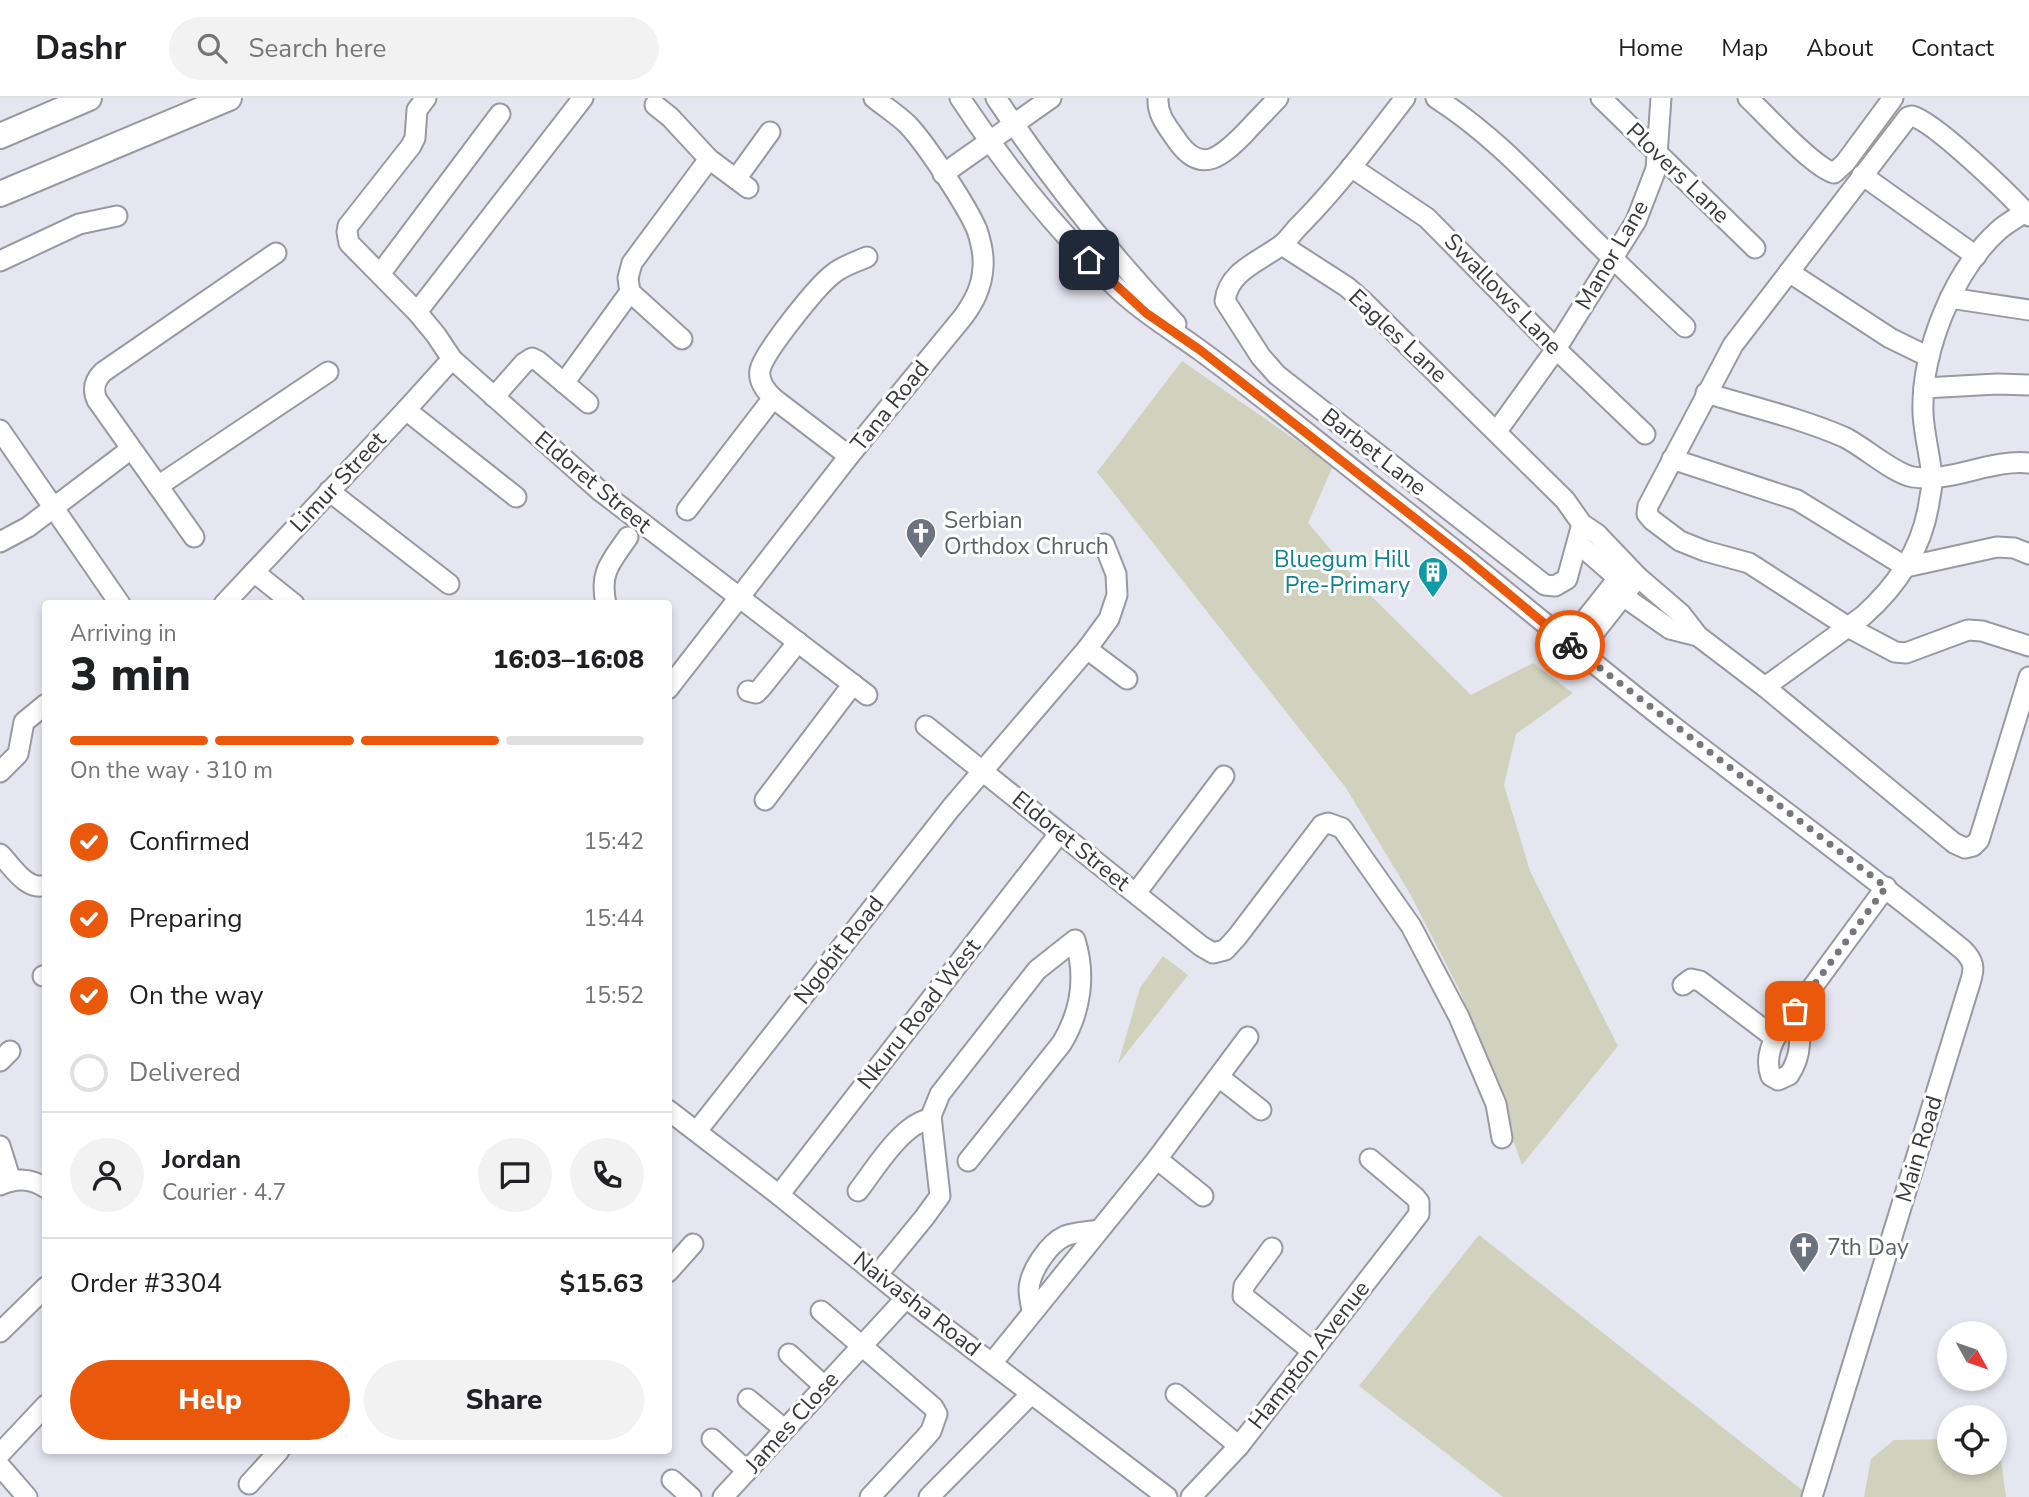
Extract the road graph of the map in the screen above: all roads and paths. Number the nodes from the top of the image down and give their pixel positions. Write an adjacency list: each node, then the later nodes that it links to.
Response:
1 (89, 98): 21 (main road)
2 (229, 98): 28 (main road)
3 (426, 98): 39 (street, Eldoret Street)
4 (583, 98): 43 (street)
5 (874, 98): 26 (street, Tana Road)
6 (960, 98): 22 (street)
7 (996, 98): 19 (street)
8 (1051, 98): 19 (street)
9 (1158, 98): 10 (street)
10 (1278, 98)
11 (1405, 98): 25 (street)
12 (1436, 98): 36 (street)
13 (1601, 98): 23 (street, Plovers Lane)
14 (1661, 98): 23 (street, Manor Lane)
15 (1748, 98): 16 (street)
16 (1893, 98)
17 (655, 105): 24 (street)
18 (500, 114): 39 (street)
19 (1014, 125): 22 (street); 47 (street)
20 (770, 132): 24 (street)
21 (0, 136)
22 (989, 142): 26 (street); 47 (street)
23 (1657, 154): 32 (street, Plovers Lane); 36 (street, Manor Lane)
24 (709, 159): 40 (street)
25 (1351, 167): 31 (street); 46 (street, Swallows Lane)
26 (943, 174): 63 (street, Tana Road)
27 (1862, 175): 29 (street); 34 (street); 38 (street)
28 (0, 194)
29 (2027, 214): 34 (street)
30 (117, 216): 37 (street)
31 (1282, 245): 60 (street, Eagles Lane); 77 (street, Barbet Lane)
32 (1755, 248)
33 (276, 253): 62 (street)
34 (1976, 256): 41 (street)
35 (867, 257): 56 (street)
36 (1613, 259): 44 (street); 46 (street, Manor Lane)
37 (0, 261)
38 (1789, 272): 48 (street); 54 (street)
39 (380, 274): 43 (street, Eldoret Street)
40 (630, 292): 45 (street); 51 (street)
41 (1950, 298): 42 (street); 48 (street)
42 (2029, 310)
43 (417, 312): 49 (street, Eldoret Street)
44 (1685, 327)
45 (682, 339)
46 (1556, 349): 60 (street, Manor Lane); 61 (street, Swallows Lane)
47 (1200, 350): 90 (street)
48 (1929, 357): 53 (street)
49 (452, 359): 55 (street, Eldoret Street); 58 (street, Limur Street)
50 (328, 372): 67 (street)
51 (564, 383): 55 (street); 57 (street)
52 (2029, 385): 53 (street)
53 (1924, 388): 66 (street)
54 (1706, 393): 64 (street); 66 (street)
55 (494, 397): 83 (street, Eldoret Street)
56 (773, 398): 63 (street); 71 (street)
57 (587, 403)
58 (406, 410): 68 (street, Limur Street); 69 (street)
59 (0, 430): 70 (street)
60 (1497, 431): 72 (street, Eagles Lane)
61 (1645, 434)
62 (131, 449): 67 (street); 70 (street)
63 (849, 456): 83 (street, Tana Road)
64 (1672, 459): 79 (street); 88 (street)
65 (2029, 463): 66 (street)
66 (1933, 479): 79 (street)
67 (158, 486): 73 (street)
68 (329, 491): 80 (street, Limur Street); 82 (street)
69 (516, 497)
70 (54, 507): 75 (street); 84 (street)
71 (687, 510)
72 (1582, 524): 77 (street, Barbet Lane); 81 (street, Eagles Lane)
73 (194, 537)
74 (628, 537): 87 (street)
75 (0, 542)
76 (1104, 544): 92 (street, Ngobit Road)
77 (1578, 544): 81 (street)
78 (2029, 554): 79 (street)
79 (1906, 567): 88 (street)
80 (254, 572): 85 (street, Limur Street); 86 (street)
81 (1626, 580): 90 (street); 96 (street)
82 (449, 584)
83 (740, 599): 89 (street, Eldoret Street); 95 (street, Tana Road)
84 (117, 600)
85 (228, 600)
86 (289, 600)
87 (605, 600)
88 (1848, 627): 91 (street); 96 (street)
89 (798, 642): 97 (street); 103 (street, Eldoret Street)
90 (1572, 646): 107 (street)
91 (2029, 646)
92 (1087, 649): 94 (street); 100 (street, Ngobit Road)
93 (2029, 677): 96 (street)
94 (1127, 679)
95 (672, 684)
96 (1765, 687)
97 (748, 691)
98 (42, 707): 101 (street)
99 (926, 726): 100 (street, Eldoret Street)
100 (983, 770): 104 (street, Eldoret Street); 117 (street, Ngobit Road)
101 (0, 772)
102 (1224, 776): 108 (street)
103 (765, 800)
104 (1059, 834): 108 (street, Eldoret Street); 126 (street, Nkuru Road West)
105 (0, 854): 106 (street)
106 (42, 886)
107 (1886, 887): 110 (street); 161 (street, Main Road)
108 (1136, 893): 118 (street, Eldoret Street)
109 (1683, 985): 112 (street)
110 (1795, 1011): 112 (street); 112 (street)
111 (1248, 1037): 113 (street)
112 (1774, 1038)
113 (1219, 1077): 114 (street); 120 (street)
114 (1261, 1110)
115 (672, 1113): 117 (street, Naivasha Road)
116 (931, 1119): 122 (street); 125 (street); 131 (street)
117 (696, 1131): 126 (street, Naivasha Road)
118 (1502, 1138)
119 (0, 1146): 123 (street)
120 (1157, 1158): 127 (street); 139 (street)
121 (1370, 1159): 137 (street, Hampton Avenue)
122 (968, 1161)
123 (5, 1183): 124 (street)
124 (42, 1185)
125 (858, 1191)
126 (779, 1195): 131 (street, Naivasha Road)
127 (1203, 1196)
128 (693, 1244): 130 (street)
129 (1272, 1248): 137 (street)
130 (672, 1268)
131 (878, 1273): 133 (street, Naivasha Road)
132 (42, 1291): 135 (street)
133 (911, 1302): 136 (street, James Close); 139 (street, Naivasha Road)
134 (821, 1311): 136 (street)
135 (0, 1332)
136 (865, 1350): 140 (street, James Close); 157 (street)
137 (1312, 1351): 147 (street, Hampton Avenue)
138 (789, 1354): 140 (street)
139 (992, 1363): 141 (street, Naivasha Road)
140 (824, 1386): 145 (street, James Close)
141 (1031, 1394): 158 (street); 159 (street, Naivasha Road)
142 (1176, 1394): 147 (street)
143 (748, 1399): 145 (street)
144 (42, 1409): 148 (street)
145 (784, 1429): 151 (street, James Close)
146 (712, 1439): 151 (street)
147 (1239, 1446): 160 (street, Hampton Avenue)
148 (0, 1454)
149 (276, 1454): 153 (street)
150 (0, 1466): 154 (street)
151 (747, 1471): 156 (street, James Close)
152 (672, 1479): 155 (street)
153 (249, 1484)
154 (27, 1497)
155 (691, 1497)
156 (723, 1497)
157 (870, 1497)
158 (929, 1497)
159 (1167, 1497)
160 (1191, 1497)
161 (1812, 1497)

